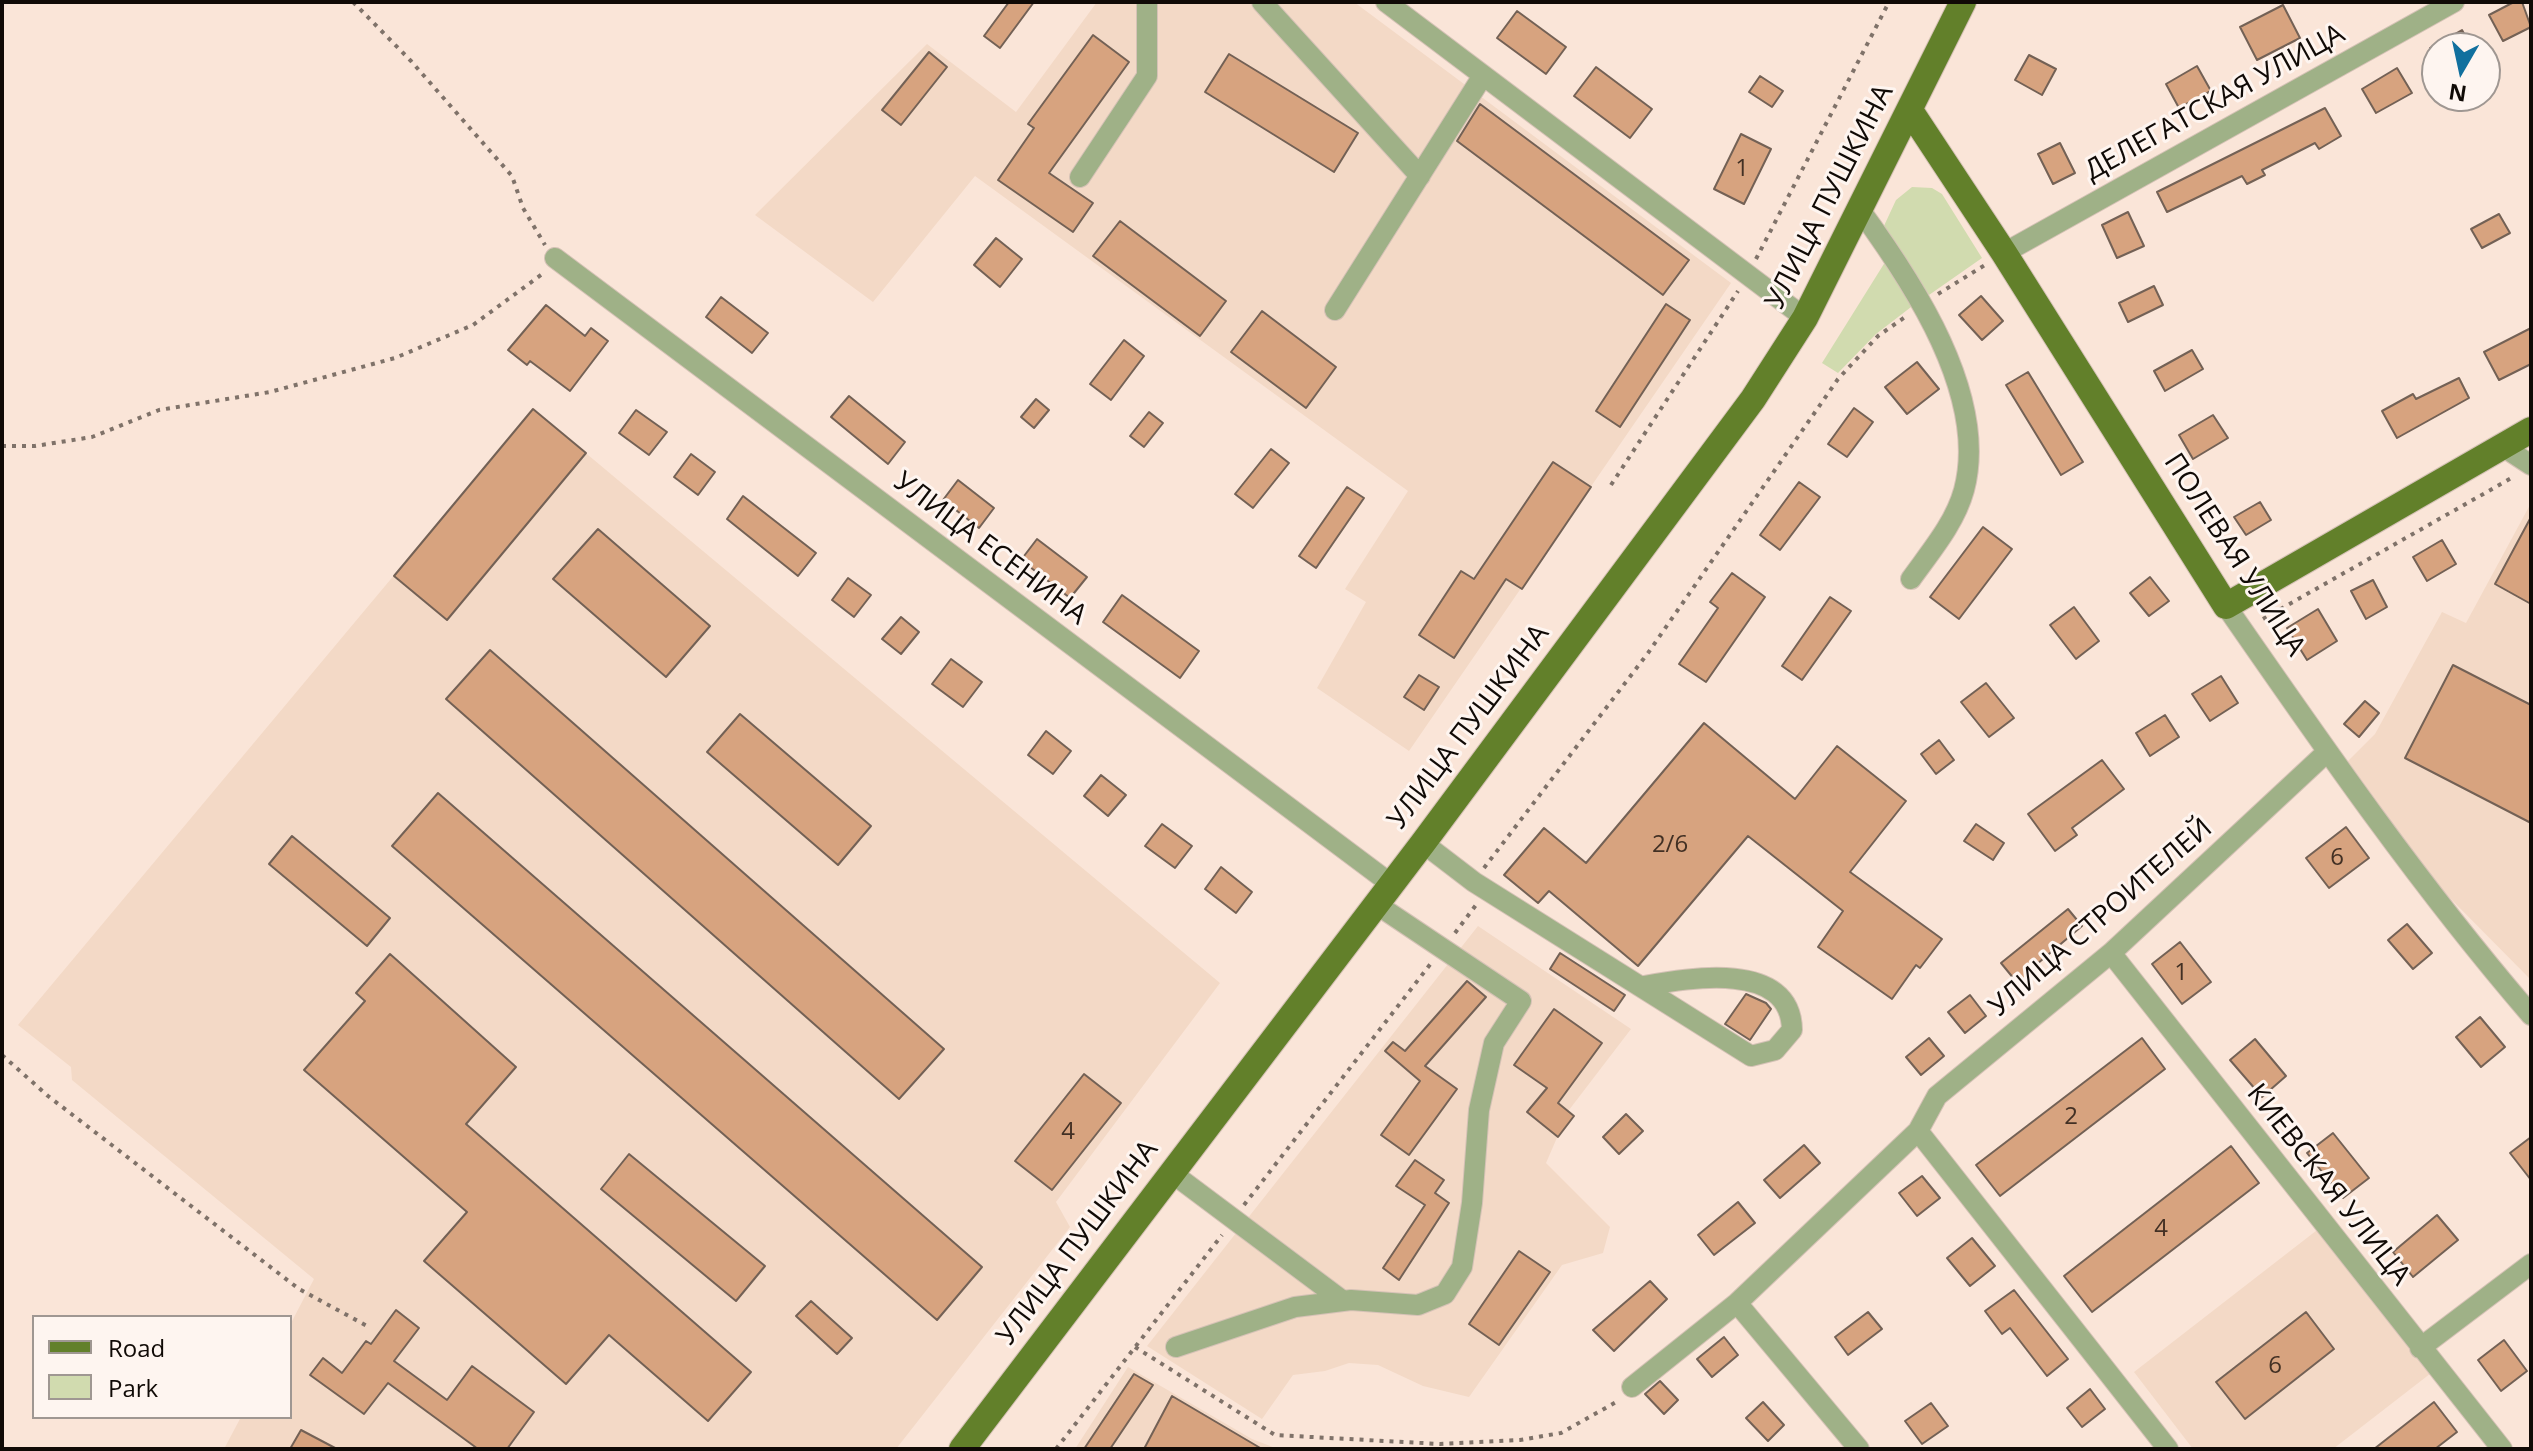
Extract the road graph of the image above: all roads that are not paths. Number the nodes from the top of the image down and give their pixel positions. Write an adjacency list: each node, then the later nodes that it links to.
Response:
1 (1147, 2): 9 (street)
2 (1262, 2): 8 (street)
3 (1963, 2): 7 (main road, УЛИЦА ПУШКИНА)
4 (2454, 2): 11 (street, ДЕЛЕГАТСКАЯ УЛИЦА)
5 (1386, 4): 6 (street)
6 (1482, 77): 8 (street); 14 (street)
7 (1911, 112): 10 (main road, УЛИЦА ПУШКИНА); 11 (main road, ПОЛЕВАЯ УЛИЦА)
8 (1420, 176): 13 (street)
9 (1080, 177)
10 (1860, 210): 14 (main road, УЛИЦА ПУШКИНА); 18 (street)
11 (2004, 253): 19 (main road, ПОЛЕВАЯ УЛИЦА)
12 (555, 258): 22 (street, УЛИЦА ЕСЕНИНА)
13 (1335, 310)
14 (1805, 318): 21 (main road, УЛИЦА ПУШКИНА)
15 (2531, 430): 16 (main road)
16 (2502, 446): 17 (street); 19 (main road)
17 (2524, 470)
18 (1911, 579)
19 (2226, 606): 20 (street, ПОЛЕВАЯ УЛИЦА)
20 (2327, 752): 23 (street, УЛИЦА СТРОИТЕЛЕЙ); 25 (street, ПОЛЕВАЯ УЛИЦА)
21 (1423, 843): 22 (main road, УЛИЦА ПУШКИНА); 24 (street)
22 (1384, 894): 27 (main road, УЛИЦА ПУШКИНА); 29 (street, УЛИЦА ЕСЕНИНА)
23 (2111, 953): 26 (street, УЛИЦА СТРОИТЕЛЕЙ); 32 (street, КИЕВСКАЯ УЛИЦА)
24 (1644, 986): 24 (street)
25 (2531, 1015)
26 (1918, 1131): 30 (street, УЛИЦА СТРОИТЕЛЕЙ); 36 (street)
27 (1172, 1173): 29 (street); 34 (main road, УЛИЦА ПУШКИНА)
28 (2531, 1264): 32 (street)
29 (1343, 1301): 31 (street)
30 (1737, 1303): 33 (street, УЛИЦА СТРОИТЕЛЕЙ); 35 (street)
31 (1176, 1347)
32 (2420, 1348): 37 (street, КИЕВСКАЯ УЛИЦА)
33 (1632, 1387)
34 (962, 1449)
35 (1859, 1449)
36 (2168, 1449)
37 (2502, 1449)

